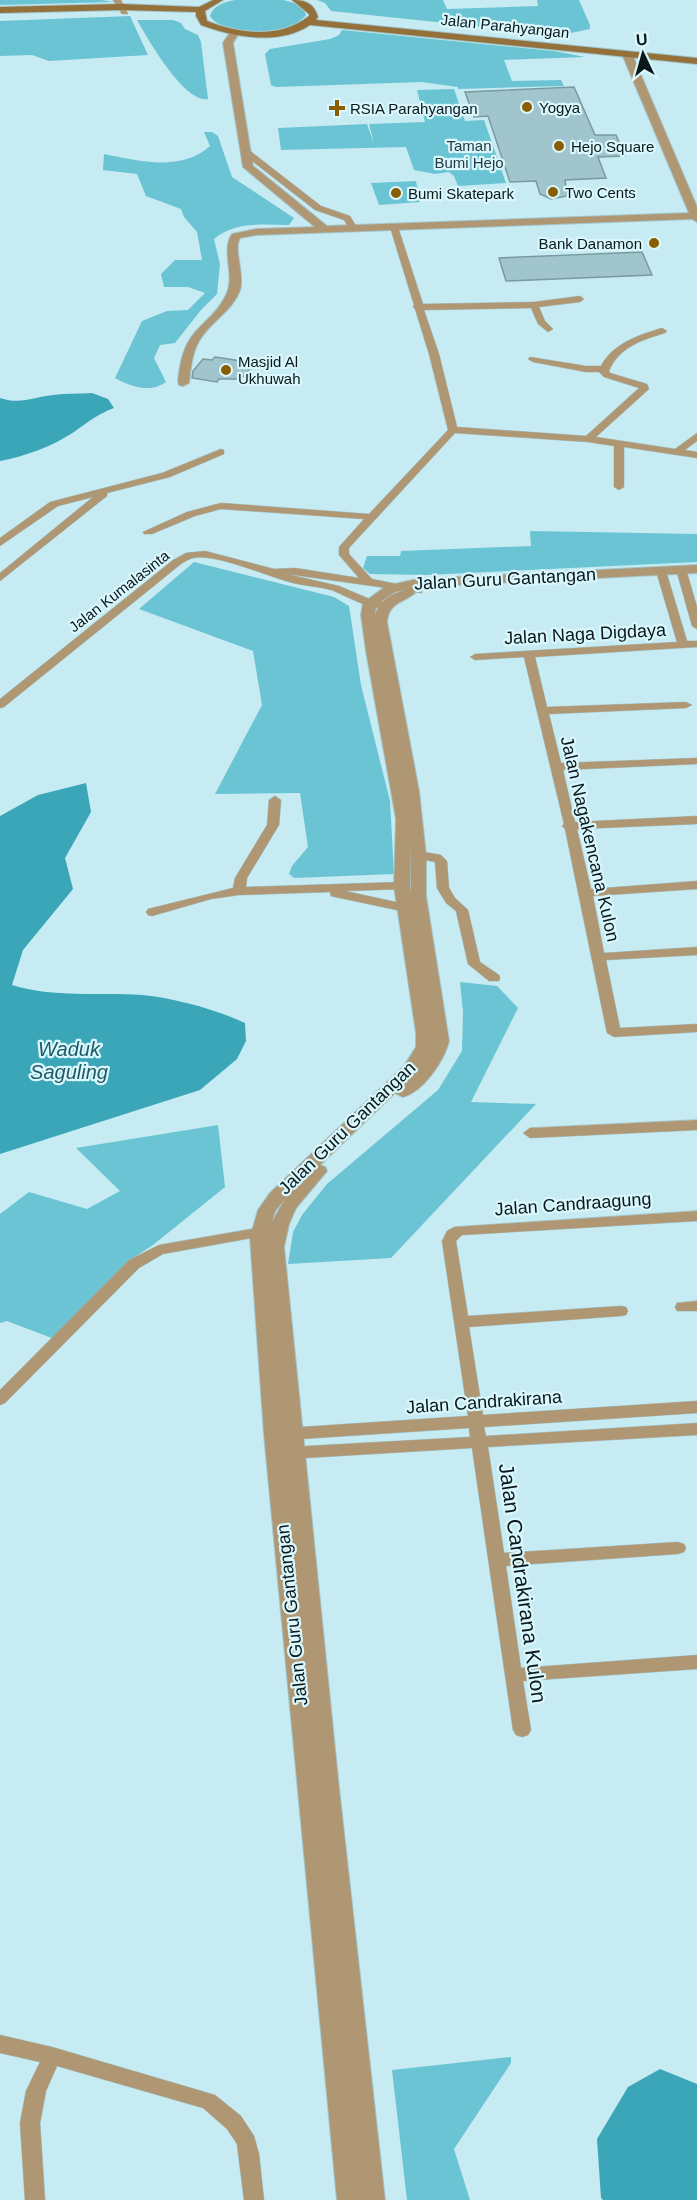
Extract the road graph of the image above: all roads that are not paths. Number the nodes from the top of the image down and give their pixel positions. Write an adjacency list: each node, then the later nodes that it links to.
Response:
1 (219, 0): 5 (main road)
2 (296, 0): 7 (main road)
3 (121, 6): 4 (main road); 5 (main road); 6 (main road)
4 (0, 10)
5 (201, 13): 8 (main road)
6 (0, 16)
7 (312, 19): 8 (main road); 9 (main road, Jalan Parahyangan); 10 (main road, Jalan Parahyangan)
8 (234, 33): 12 (street)
9 (627, 54): 11 (main road, Jalan Parahyangan); 13 (street)
10 (697, 55)
11 (697, 61)
12 (246, 152): 15 (street); 16 (street)
13 (697, 217): 14 (street)
14 (394, 227): 15 (street); 19 (street)
15 (354, 229): 16 (street)
16 (325, 230): 24 (street)
17 (580, 299): 18 (street)
18 (534, 305): 19 (street); 20 (street)
19 (417, 307): 25 (street)
20 (548, 328)
21 (662, 331): 23 (street)
22 (534, 359): 23 (street)
23 (604, 371): 27 (street)
24 (183, 383)
25 (453, 430): 27 (street); 34 (street)
26 (697, 436): 30 (street)
27 (588, 439): 28 (street)
28 (619, 445): 30 (street); 32 (street)
29 (221, 452): 33 (street)
30 (677, 452): 31 (street)
31 (697, 455)
32 (619, 487)
33 (107, 491): 36 (street); 40 (street)
34 (372, 517): 35 (street); 41 (street)
35 (148, 532)
36 (0, 543)
37 (273, 572): 41 (street); 43 (street); 49 (street, Jalan Kumalasinta)
38 (690, 573): 39 (street, Jalan Guru Gantangan); 44 (street)
39 (662, 575): 42 (street, Jalan Guru Gantangan); 46 (street)
40 (0, 578)
41 (370, 584): 42 (street)
42 (411, 588): 43 (street, Jalan Guru Gantangan)
43 (378, 604): 57 (street, Jalan Guru Gantangan); 59 (street, Jalan Guru Gantangan)
44 (697, 626)
45 (697, 644): 46 (street, Jalan Naga Digdaya)
46 (683, 645): 47 (street, Jalan Naga Digdaya)
47 (529, 654): 48 (street, Jalan Naga Digdaya); 51 (street, Jalan Nagakencana Kulon)
48 (475, 657)
49 (0, 705)
50 (686, 705): 51 (street)
51 (542, 711): 53 (street, Jalan Nagakencana Kulon)
52 (697, 761): 53 (street)
53 (555, 767): 56 (street, Jalan Nagakencana Kulon)
54 (275, 800): 61 (street)
55 (697, 820): 56 (street)
56 (568, 826): 62 (street, Jalan Nagakencana Kulon)
57 (419, 855): 67 (street); 72 (street, Jalan Guru Gantangan)
58 (697, 885): 62 (street)
59 (402, 886): 60 (street); 63 (street, Jalan Guru Gantangan)
60 (325, 890): 61 (street); 63 (street)
61 (239, 891): 64 (street)
62 (586, 893): 66 (street, Jalan Nagakencana Kulon)
63 (406, 908): 72 (street, Jalan Guru Gantangan)
64 (152, 912)
65 (697, 951): 66 (street)
66 (598, 957): 68 (street, Jalan Nagakencana Kulon)
67 (494, 978)
68 (697, 1028)
69 (697, 1125): 70 (street)
70 (530, 1133)
71 (697, 1216): 73 (street, Jalan Candraagung)
72 (268, 1231): 76 (street); 82 (street, Jalan Guru Gantangan); 83 (street, Jalan Guru Gantangan)
73 (452, 1234): 75 (street, Jalan Candrakirana Kulon)
74 (621, 1311): 75 (street)
75 (463, 1322): 79 (street, Jalan Candrakirana Kulon)
76 (0, 1399)
77 (697, 1407): 78 (street, Jalan Candrakirana)
78 (675, 1408): 79 (street, Jalan Candrakirana); 81 (street)
79 (477, 1422): 82 (street, Jalan Candrakirana); 84 (street, Jalan Candrakirana Kulon)
80 (697, 1429): 81 (street)
81 (680, 1430): 84 (street)
82 (292, 1433): 83 (street, Jalan Candrakirana); 85 (street, Jalan Guru Gantangan)
83 (273, 1434): 86 (street, Jalan Guru Gantangan)
84 (480, 1443): 85 (street); 88 (street, Jalan Candrakirana Kulon)
85 (296, 1453): 86 (street); 97 (street, Jalan Guru Gantangan)
86 (276, 1454): 96 (street, Jalan Guru Gantangan)
87 (678, 1548): 88 (street)
88 (497, 1560): 90 (street, Jalan Candrakirana Kulon)
89 (697, 1662): 90 (street)
90 (513, 1675): 91 (street, Jalan Candrakirana Kulon)
91 (522, 1730)
92 (0, 2044): 93 (street)
93 (52, 2056): 94 (street); 95 (street)
94 (35, 2200)
95 (254, 2200)
96 (349, 2200)
97 (373, 2200)

